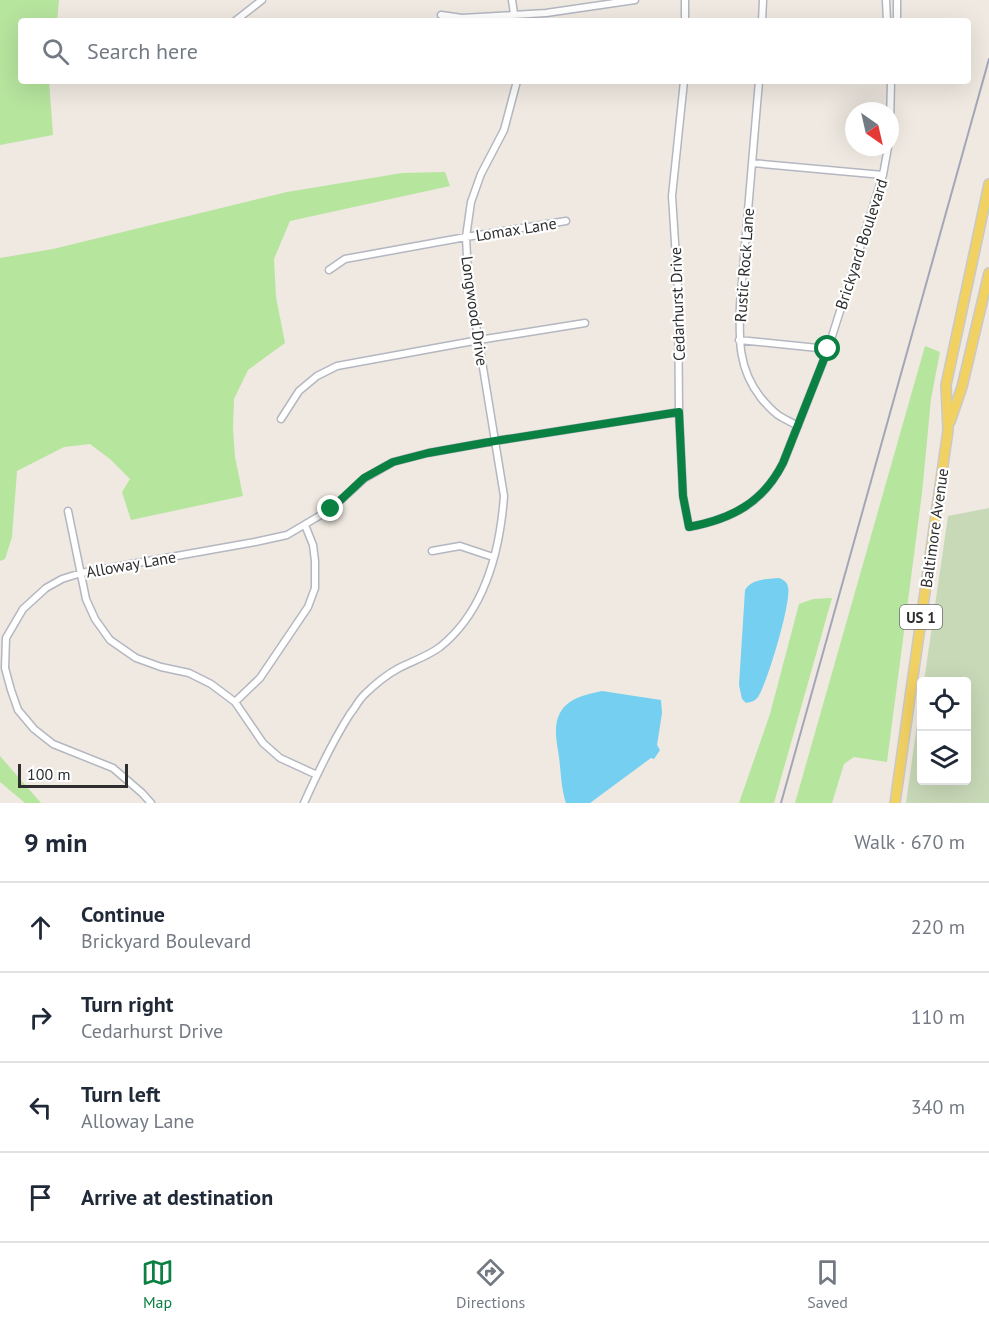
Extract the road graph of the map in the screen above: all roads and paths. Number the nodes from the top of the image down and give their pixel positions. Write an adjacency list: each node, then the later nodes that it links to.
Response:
1 (262, 0): 9 (street)
2 (512, 0): 10 (street)
3 (635, 0): 10 (street)
4 (685, 0): 11 (street)
5 (763, 0): 12 (street)
6 (886, 0): 13 (street)
7 (897, 0): 14 (street)
8 (441, 15): 10 (street)
9 (239, 18)
10 (515, 18)
11 (685, 18)
12 (762, 18)
13 (887, 18)
14 (897, 18)
15 (516, 84): 25 (street, Longwood Drive)
16 (684, 84): 32 (street, Cedarhurst Drive)
17 (759, 84): 21 (street, Rustic Rock Lane)
18 (891, 84): 19 (street)
19 (891, 102)
20 (886, 156): 22 (street, Brickyard Boulevard)
21 (752, 163): 22 (street); 30 (street, Rustic Rock Lane)
22 (883, 175): 31 (street, Brickyard Boulevard)
23 (989, 184): 35 (main road, Baltimore Avenue / US 1)
24 (566, 221): 25 (street, Lomax Lane)
25 (466, 237): 26 (street, Lomax Lane); 29 (street, Longwood Drive)
26 (329, 270)
27 (989, 273): 35 (main road, Baltimore Avenue / US 1)
28 (585, 323): 29 (street)
29 (478, 340): 33 (street); 36 (street, Longwood Drive)
30 (739, 340): 31 (street); 34 (street, Rustic Rock Lane)
31 (828, 349): 34 (street, Brickyard Boulevard)
32 (679, 412): 36 (street, Alloway Lane); 39 (street, Cedarhurst Drive)
33 (281, 419)
34 (798, 426): 39 (street, Brickyard Boulevard)
35 (948, 430): 48 (main road, Baltimore Avenue / US 1)
36 (495, 441): 38 (street, Alloway Lane); 41 (street)
37 (68, 511): 42 (street)
38 (305, 525): 42 (street, Alloway Lane); 44 (street)
39 (689, 527)
40 (432, 551): 41 (street)
41 (494, 556): 45 (street)
42 (81, 573): 43 (street, Alloway Lane); 44 (street)
43 (3, 637): 46 (street, Alloway Lane)
44 (235, 702): 45 (street)
45 (317, 775): 47 (street)
46 (151, 803)
47 (304, 803)
48 (894, 803)

